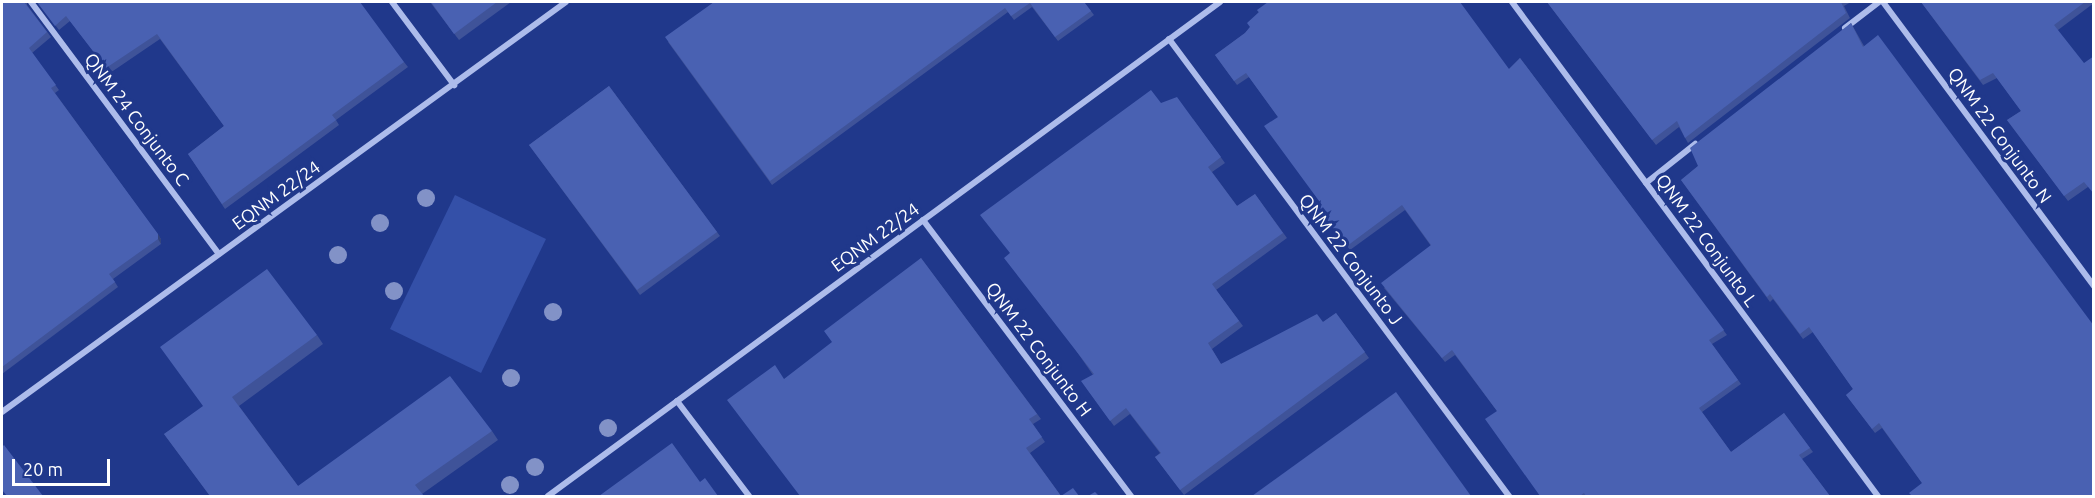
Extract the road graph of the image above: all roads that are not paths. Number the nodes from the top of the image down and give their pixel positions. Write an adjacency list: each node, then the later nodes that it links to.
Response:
1 (31, 2): 13 (street, QNM 24 Conjunto C)
2 (392, 2): 9 (street)
3 (566, 2): 9 (street, EQNM 22/24)
4 (1220, 2): 8 (street, EQNM 22/24)
5 (1512, 2): 11 (street, QNM 22 Conjunto L)
6 (1881, 2): 7 (street); 14 (street, QNM 22 Conjunto N)
7 (1842, 30)
8 (1169, 39): 12 (street, EQNM 22/24); 20 (street, QNM 22 Conjunto J)
9 (454, 86): 13 (street, EQNM 22/24)
10 (1702, 139): 11 (street)
11 (1646, 183): 21 (street, QNM 22 Conjunto L)
12 (924, 220): 15 (street, EQNM 22/24); 19 (street, QNM 22 Conjunto H)
13 (219, 254): 16 (street, EQNM 22/24)
14 (2094, 286)
15 (677, 401): 17 (street, EQNM 22/24); 18 (street)
16 (2, 412)
17 (548, 496)
18 (749, 496)
19 (1131, 496)
20 (1509, 496)
21 (1878, 496)

